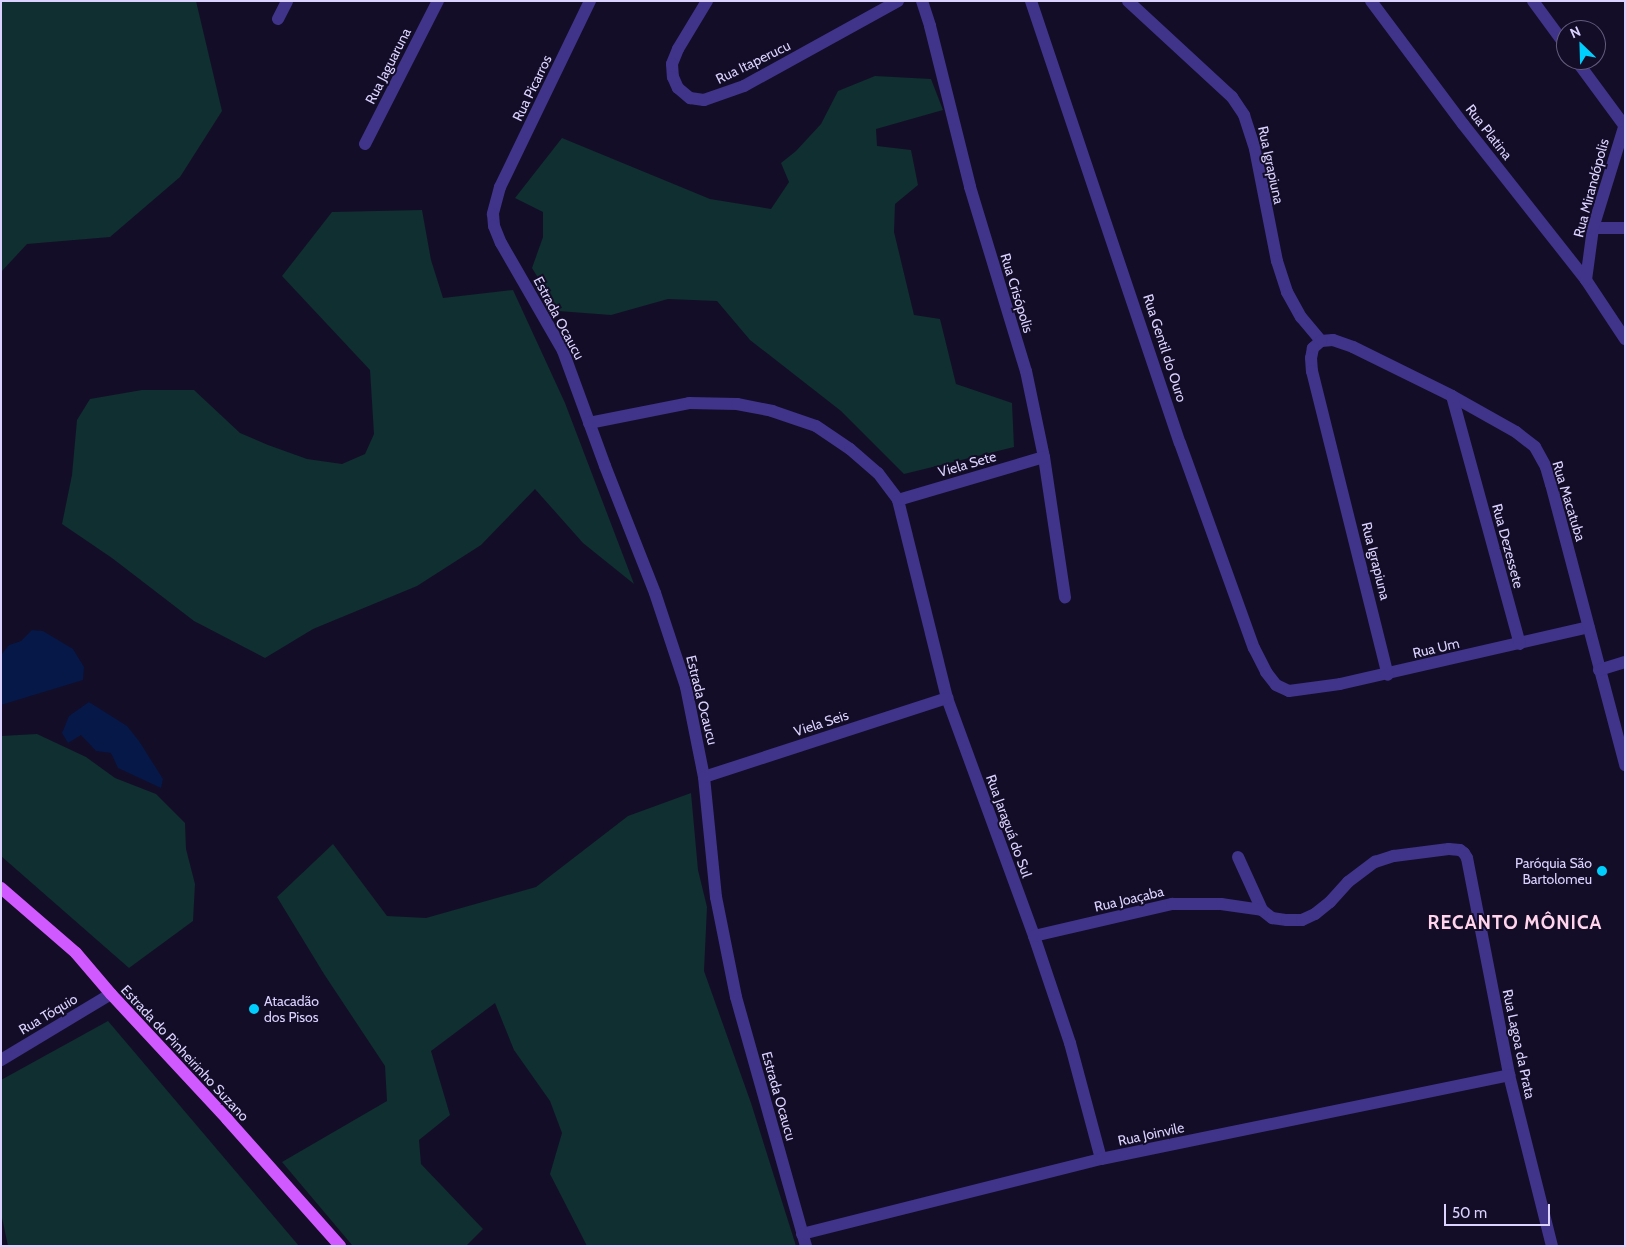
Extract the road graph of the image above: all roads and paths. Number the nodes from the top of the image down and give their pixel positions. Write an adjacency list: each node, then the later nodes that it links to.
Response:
1 (287, 1): 11 (street)
2 (438, 1): 15 (street, Rua Jaguaruna)
3 (590, 1): 16 (street, Rua Picarros)
4 (707, 1): 5 (street, Rua Itaperucu)
5 (898, 1)
6 (922, 1): 24 (street, Rua Crisópolis)
7 (1031, 1): 32 (street, Rua Gentil do Ouro)
8 (1128, 1): 21 (street, Rua Igrapiuna)
9 (1371, 1): 19 (street, Rua Platina)
10 (1533, 1): 12 (street)
11 (278, 19)
12 (1556, 32)
13 (1584, 70): 14 (street)
14 (1624, 124): 17 (street, Rua Mirandópolis)
15 (365, 144)
16 (500, 187): 23 (street, Estrada Ocaucu)
17 (1593, 228): 18 (street); 19 (street, Rua Mirandópolis)
18 (1625, 228)
19 (1586, 280): 20 (street)
20 (1625, 339)
21 (1321, 341): 22 (street, Rua Macatuba); 31 (street, Rua Igrapiuna)
22 (1452, 396): 27 (street, Rua Macatuba); 28 (street, Rua Dezessete)
23 (589, 423): 25 (street); 35 (street, Estrada Ocaucu)
24 (1044, 457): 25 (street, Viela Sete); 26 (street, Rua Crisópolis)
25 (898, 500): 33 (street, Rua Jaraguá do Sul)
26 (1066, 597)
27 (1589, 627): 28 (street, Rua Um); 30 (street, Rua Macatuba)
28 (1520, 644): 31 (street, Rua Um)
29 (1625, 662): 30 (street)
30 (1599, 670): 34 (street, Rua Macatuba)
31 (1388, 675): 32 (street, Rua Um)
32 (1289, 691)
33 (947, 698): 35 (street, Viela Seis); 40 (street, Rua Jaraguá do Sul)
34 (1625, 765)
35 (704, 777): 45 (street, Estrada Ocaucu)
36 (1460, 850): 39 (street, Rua Joaçaba); 43 (street, Rua Lagoa da Prata)
37 (1238, 858): 39 (street)
38 (4, 896): 41 (main road, Estrada do Pinheirinho Suzano)
39 (1262, 910): 40 (street, Rua Joaçaba)
40 (1034, 936): 44 (street, Rua Jaraguá do Sul)
41 (110, 994): 42 (street, Rua Tóquio); 46 (main road, Estrada do Pinheirinho Suzano)
42 (1, 1060)
43 (1509, 1075): 44 (street, Rua Joinvile); 47 (street, Rua Lagoa da Prata)
44 (1100, 1159): 45 (street, Rua Joinvile)
45 (804, 1240)
46 (340, 1246)
47 (1552, 1246)

